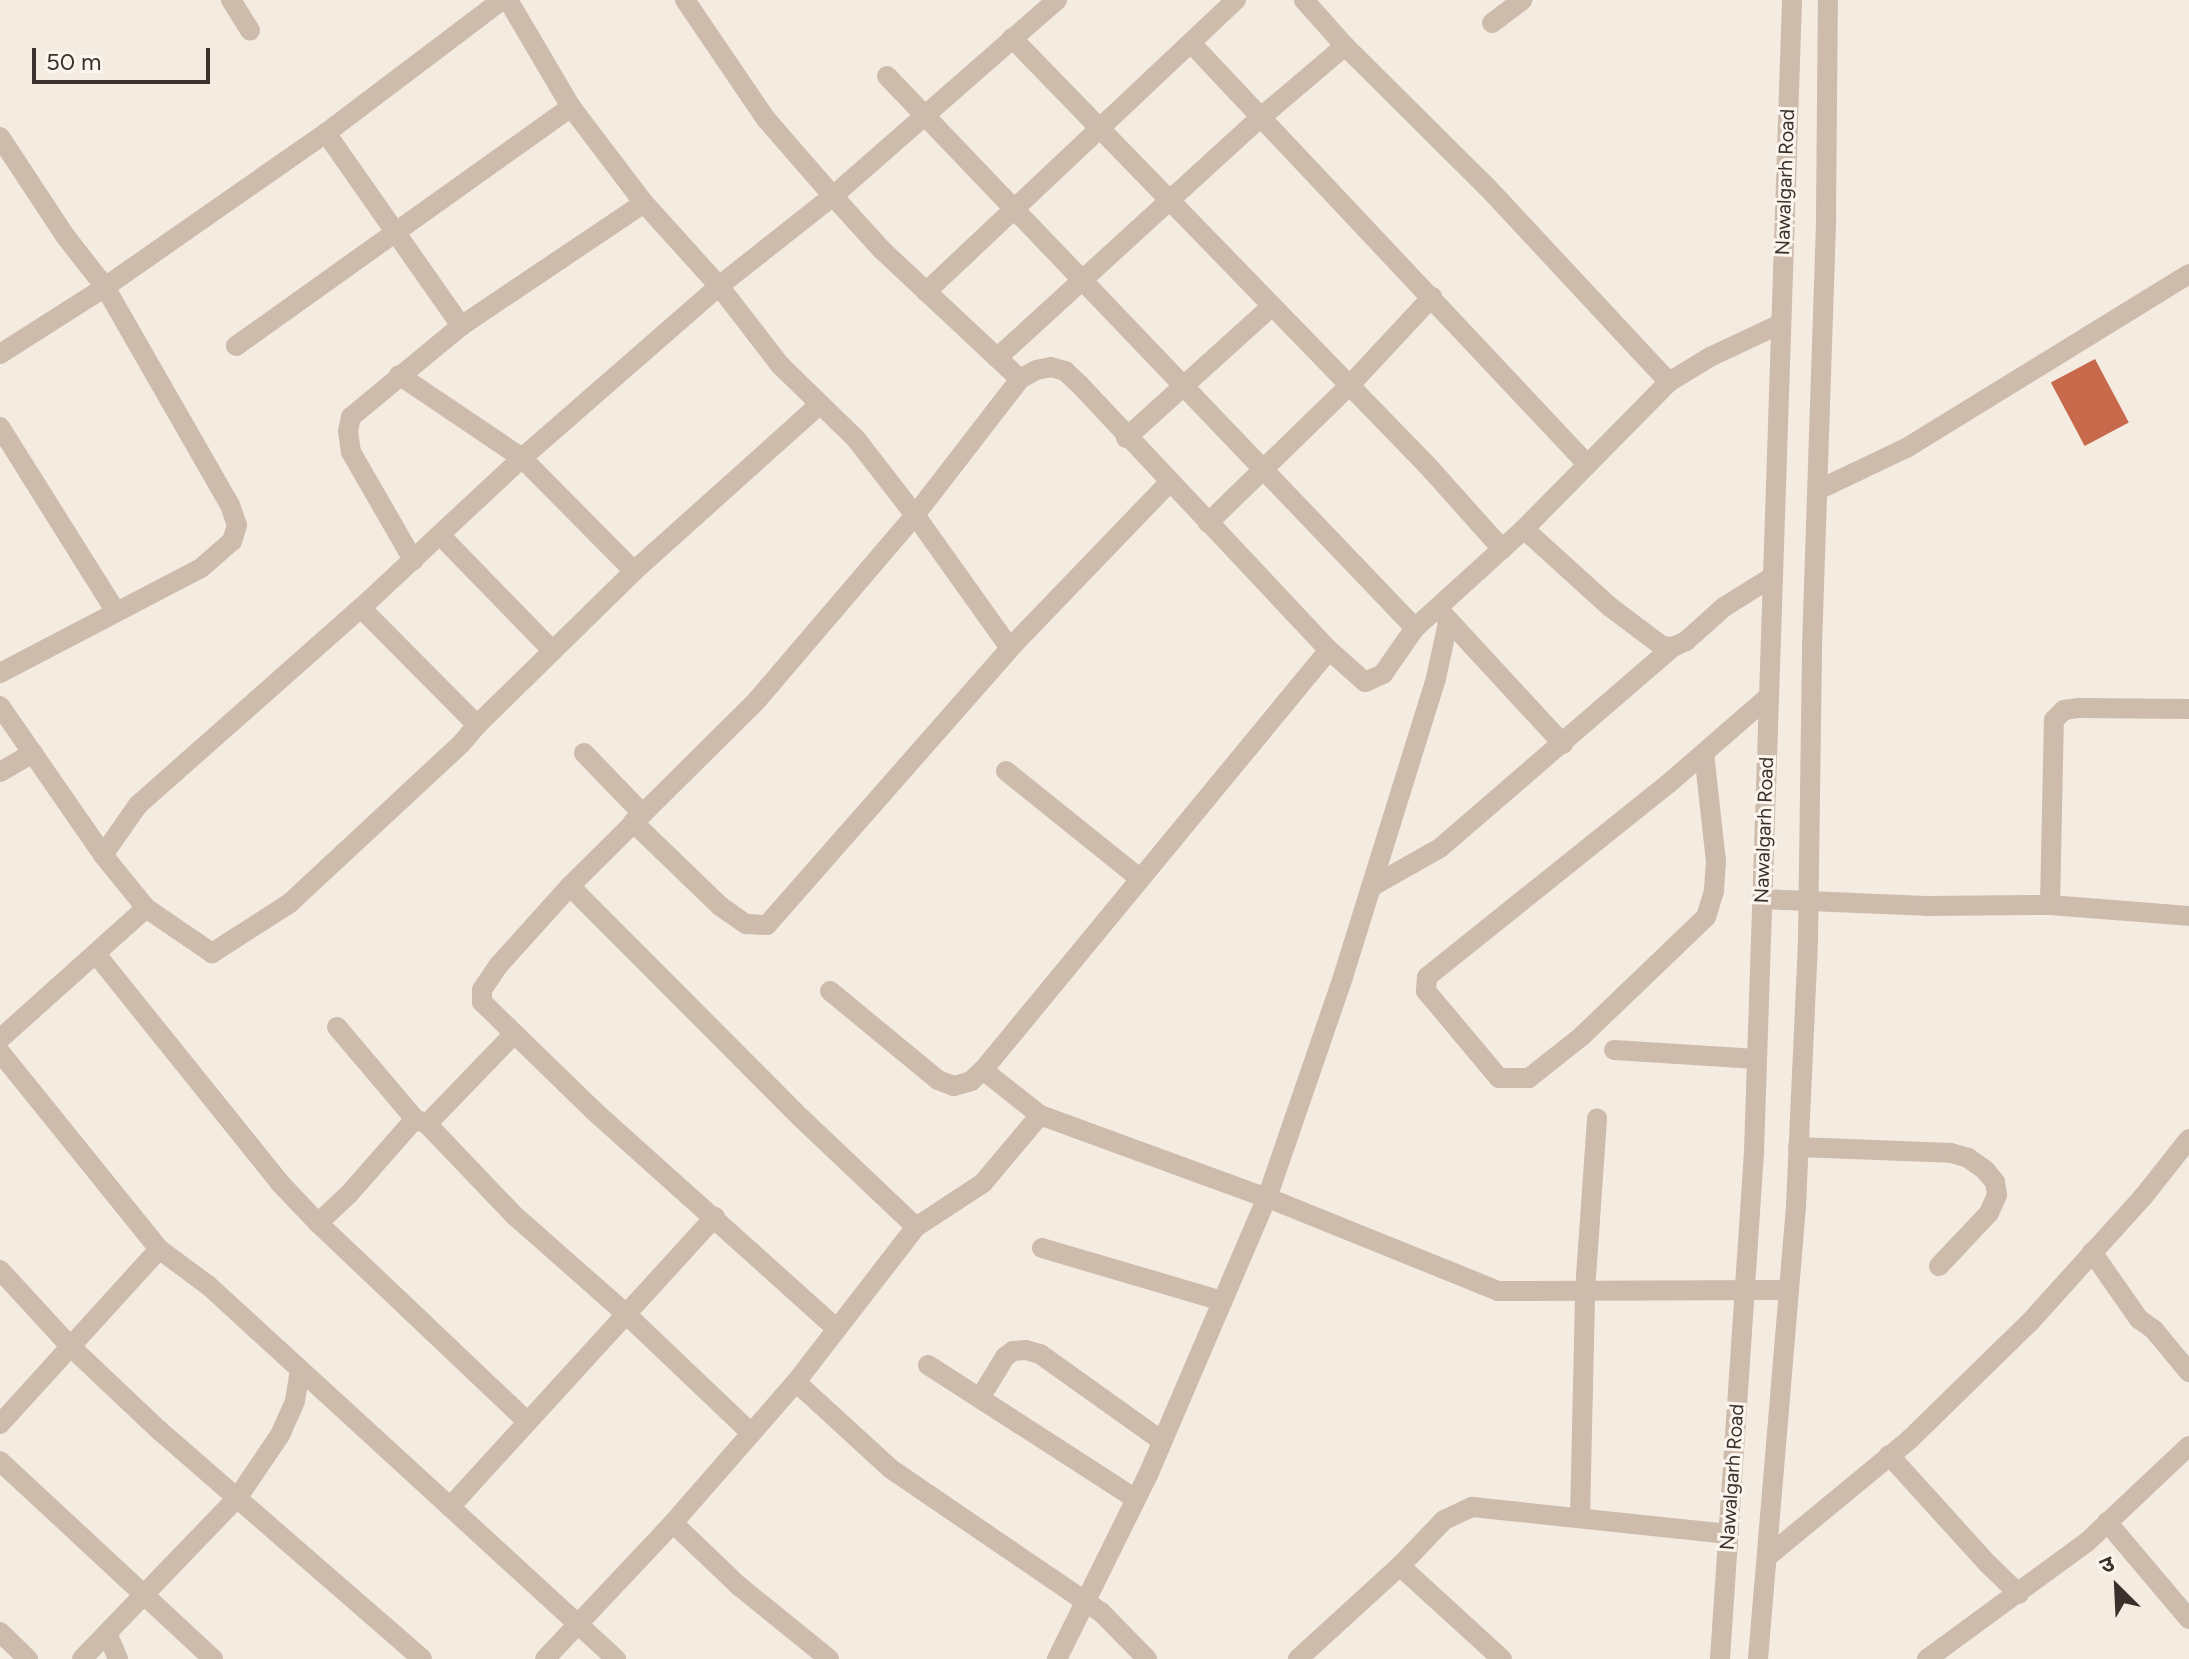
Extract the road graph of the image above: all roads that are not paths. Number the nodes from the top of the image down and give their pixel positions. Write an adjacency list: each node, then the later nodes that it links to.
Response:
1 (231, 0): 11 (street)
2 (505, 0): 16 (street); 20 (street)
3 (685, 0): 22 (street)
4 (1057, 0): 12 (street)
5 (1236, 0): 13 (street)
6 (1304, 0): 14 (street)
7 (1522, 0): 10 (street)
8 (1792, 0): 34 (street, Nawalgarh Road)
9 (1828, 0): 51 (street)
10 (1492, 23)
11 (250, 30)
12 (1012, 38): 17 (street); 19 (street)
13 (1191, 43): 18 (street); 19 (street)
14 (1345, 46): 18 (street); 41 (street)
15 (887, 76): 17 (street)
16 (571, 107): 24 (street); 26 (street)
17 (924, 115): 22 (street); 25 (street)
18 (1260, 118): 23 (street); 32 (street)
19 (1100, 130): 23 (street); 25 (street)
20 (326, 133): 26 (street); 30 (street)
21 (0, 137): 30 (street)
22 (833, 196): 29 (street); 31 (street)
23 (1168, 202): 28 (street); 33 (street)
24 (644, 203): 29 (street); 35 (street)
25 (1012, 208): 28 (street); 31 (street)
26 (394, 231): 35 (street); 36 (street)
27 (2189, 274): 51 (street)
28 (1081, 281): 38 (street); 43 (street)
29 (719, 286): 44 (street); 47 (street)
30 (105, 287): 37 (street); 61 (street)
31 (926, 292): 38 (street)
32 (1432, 297): 42 (street); 48 (street)
33 (1271, 307): 42 (street); 43 (street)
34 (1780, 324): 41 (street); 59 (street, Nawalgarh Road)
35 (461, 326): 39 (street)
36 (236, 346)
37 (0, 354)
38 (997, 358): 40 (street)
39 (399, 375): 47 (street); 57 (street)
40 (1020, 379): 46 (street); 52 (street)
41 (1669, 382): 48 (street)
42 (1349, 386): 49 (street); 56 (street)
43 (1182, 387): 46 (street); 49 (street)
44 (820, 404): 52 (street); 58 (street)
45 (0, 427): 61 (street)
46 (1126, 438): 50 (street)
47 (522, 458): 55 (street); 58 (street)
48 (1587, 464): 54 (street)
49 (1263, 471): 53 (street); 63 (street)
50 (1169, 483): 53 (street); 65 (street)
51 (1818, 490): 85 (street)
52 (915, 515): 65 (street); 79 (street)
53 (1208, 523): 66 (street)
54 (1524, 529): 56 (street); 64 (street)
55 (440, 535): 57 (street); 67 (street)
56 (1502, 549): 62 (street)
57 (413, 560): 60 (street)
58 (634, 571): 67 (street)
59 (1772, 577): 64 (street); 69 (street, Nawalgarh Road)
60 (361, 608): 72 (street); 80 (street)
61 (116, 612): 68 (street)
62 (1444, 615): 63 (street); 73 (street); 83 (street)
63 (1415, 628): 66 (street)
64 (1673, 647): 73 (street)
65 (1010, 648): 79 (street)
66 (1329, 650): 81 (street)
67 (553, 651): 72 (street)
68 (0, 673)
69 (1768, 697): 76 (street); 84 (street, Nawalgarh Road)
70 (0, 706): 74 (street)
71 (2189, 709): 86 (street)
72 (477, 725): 87 (street)
73 (1563, 744): 83 (street)
74 (33, 753): 78 (street); 80 (street)
75 (584, 753): 79 (street)
76 (1704, 753): 76 (street)
77 (1006, 771): 81 (street)
78 (0, 772)
79 (638, 818): 82 (street)
80 (103, 855): 87 (street)
81 (1139, 878): 97 (street)
82 (570, 886): 92 (street); 106 (street)
83 (1371, 887): 103 (street)
84 (1762, 899): 85 (street); 96 (street, Nawalgarh Road)
85 (1808, 900): 86 (street); 101 (street)
86 (2050, 905): 88 (street)
87 (146, 908): 89 (street)
88 (2189, 916)
89 (96, 954): 93 (street); 105 (street)
90 (830, 991): 97 (street)
91 (337, 1027): 100 (street)
92 (513, 1035): 100 (street); 104 (street)
93 (0, 1039)
94 (1614, 1050): 96 (street)
95 (0, 1052): 108 (street)
96 (1757, 1059): 114 (street, Nawalgarh Road)
97 (983, 1070): 98 (street)
98 (1040, 1115): 103 (street); 106 (street)
99 (1597, 1118): 113 (street)
100 (421, 1121): 105 (street); 116 (street)
101 (1798, 1147): 110 (street); 112 (street)
102 (2186, 1151): 109 (street)
103 (1267, 1198): 113 (street); 115 (street)
104 (715, 1217): 116 (street); 117 (street)
105 (318, 1223): 124 (street)
106 (916, 1227): 117 (street)
107 (1042, 1248): 115 (street)
108 (159, 1249): 118 (street); 120 (street)
109 (2092, 1252): 121 (street); 129 (street)
110 (1939, 1266)
111 (0, 1270): 118 (street)
112 (1789, 1290): 114 (street); 138 (street)
113 (1585, 1291): 114 (street); 134 (street)
114 (1745, 1293): 137 (street, Nawalgarh Road)
115 (1222, 1301): 127 (street)
116 (626, 1314): 124 (street); 126 (street)
117 (837, 1329): 122 (street)
118 (70, 1346): 125 (street); 131 (street)
119 (928, 1365): 123 (street)
120 (300, 1369): 131 (street); 133 (street)
121 (2189, 1372)
122 (796, 1382): 126 (street); 142 (street)
123 (980, 1398): 127 (street); 132 (street)
124 (528, 1422): 133 (street)
125 (0, 1424)
126 (751, 1433): 136 (street)
127 (1162, 1441): 132 (street)
128 (2189, 1446): 135 (street)
129 (1889, 1455): 138 (street); 140 (street)
130 (0, 1461): 141 (street)
131 (238, 1497): 141 (street); 151 (street)
132 (1136, 1499): 142 (street)
133 (450, 1507): 144 (street)
134 (1580, 1518): 137 (street); 139 (street)
135 (2107, 1522): 140 (street); 143 (street)
136 (673, 1523): 144 (street); 154 (street)
137 (1729, 1534): 159 (street, Nawalgarh Road)
138 (1767, 1557): 160 (street)
139 (1400, 1566): 157 (street); 158 (street)
140 (2019, 1594): 161 (street)
141 (141, 1596): 146 (street); 150 (street)
142 (1088, 1603): 155 (street); 156 (street)
143 (2189, 1619)
144 (579, 1625): 152 (street); 153 (street)
145 (0, 1632): 147 (street)
146 (107, 1633): 148 (street); 149 (street)
147 (28, 1659)
148 (82, 1659)
149 (118, 1659)
150 (213, 1659)
151 (422, 1659)
152 (545, 1659)
153 (616, 1659)
154 (829, 1659)
155 (1057, 1659)
156 (1147, 1659)
157 (1298, 1659)
158 (1502, 1659)
159 (1720, 1659)
160 (1758, 1659)
161 (1927, 1659)

